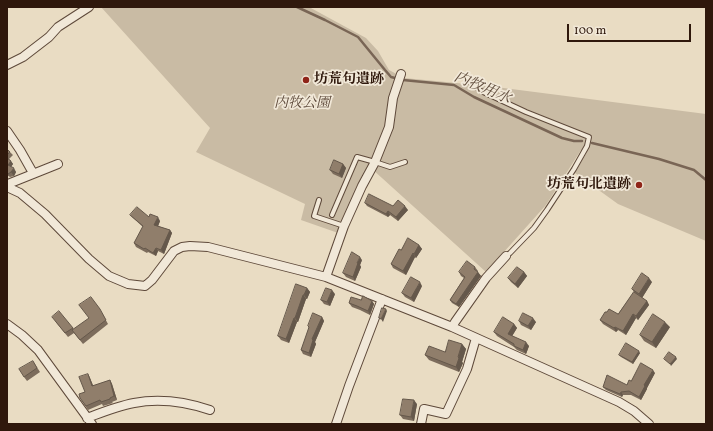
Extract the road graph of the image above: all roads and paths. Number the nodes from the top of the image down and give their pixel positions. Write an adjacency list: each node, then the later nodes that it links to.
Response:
1 (89, 7): 2 (street)
2 (7, 65)
3 (400, 78): 6 (street)
4 (470, 82): 14 (lane)
5 (7, 131): 9 (street)
6 (375, 162): 7 (lane); 12 (lane); 13 (street)
7 (405, 162)
8 (58, 164): 9 (street)
9 (33, 173): 10 (street)
10 (7, 186): 15 (street)
11 (319, 200): 13 (lane)
12 (332, 215)
13 (344, 226): 15 (street)
14 (506, 256): 18 (street)
15 (326, 278): 16 (street)
16 (382, 299): 18 (street); 22 (street)
17 (7, 324): 21 (street)
18 (452, 327): 19 (street)
19 (476, 338): 23 (street); 24 (street)
20 (210, 410): 21 (street)
21 (89, 421)
22 (336, 424)
23 (421, 424)
24 (649, 424)

